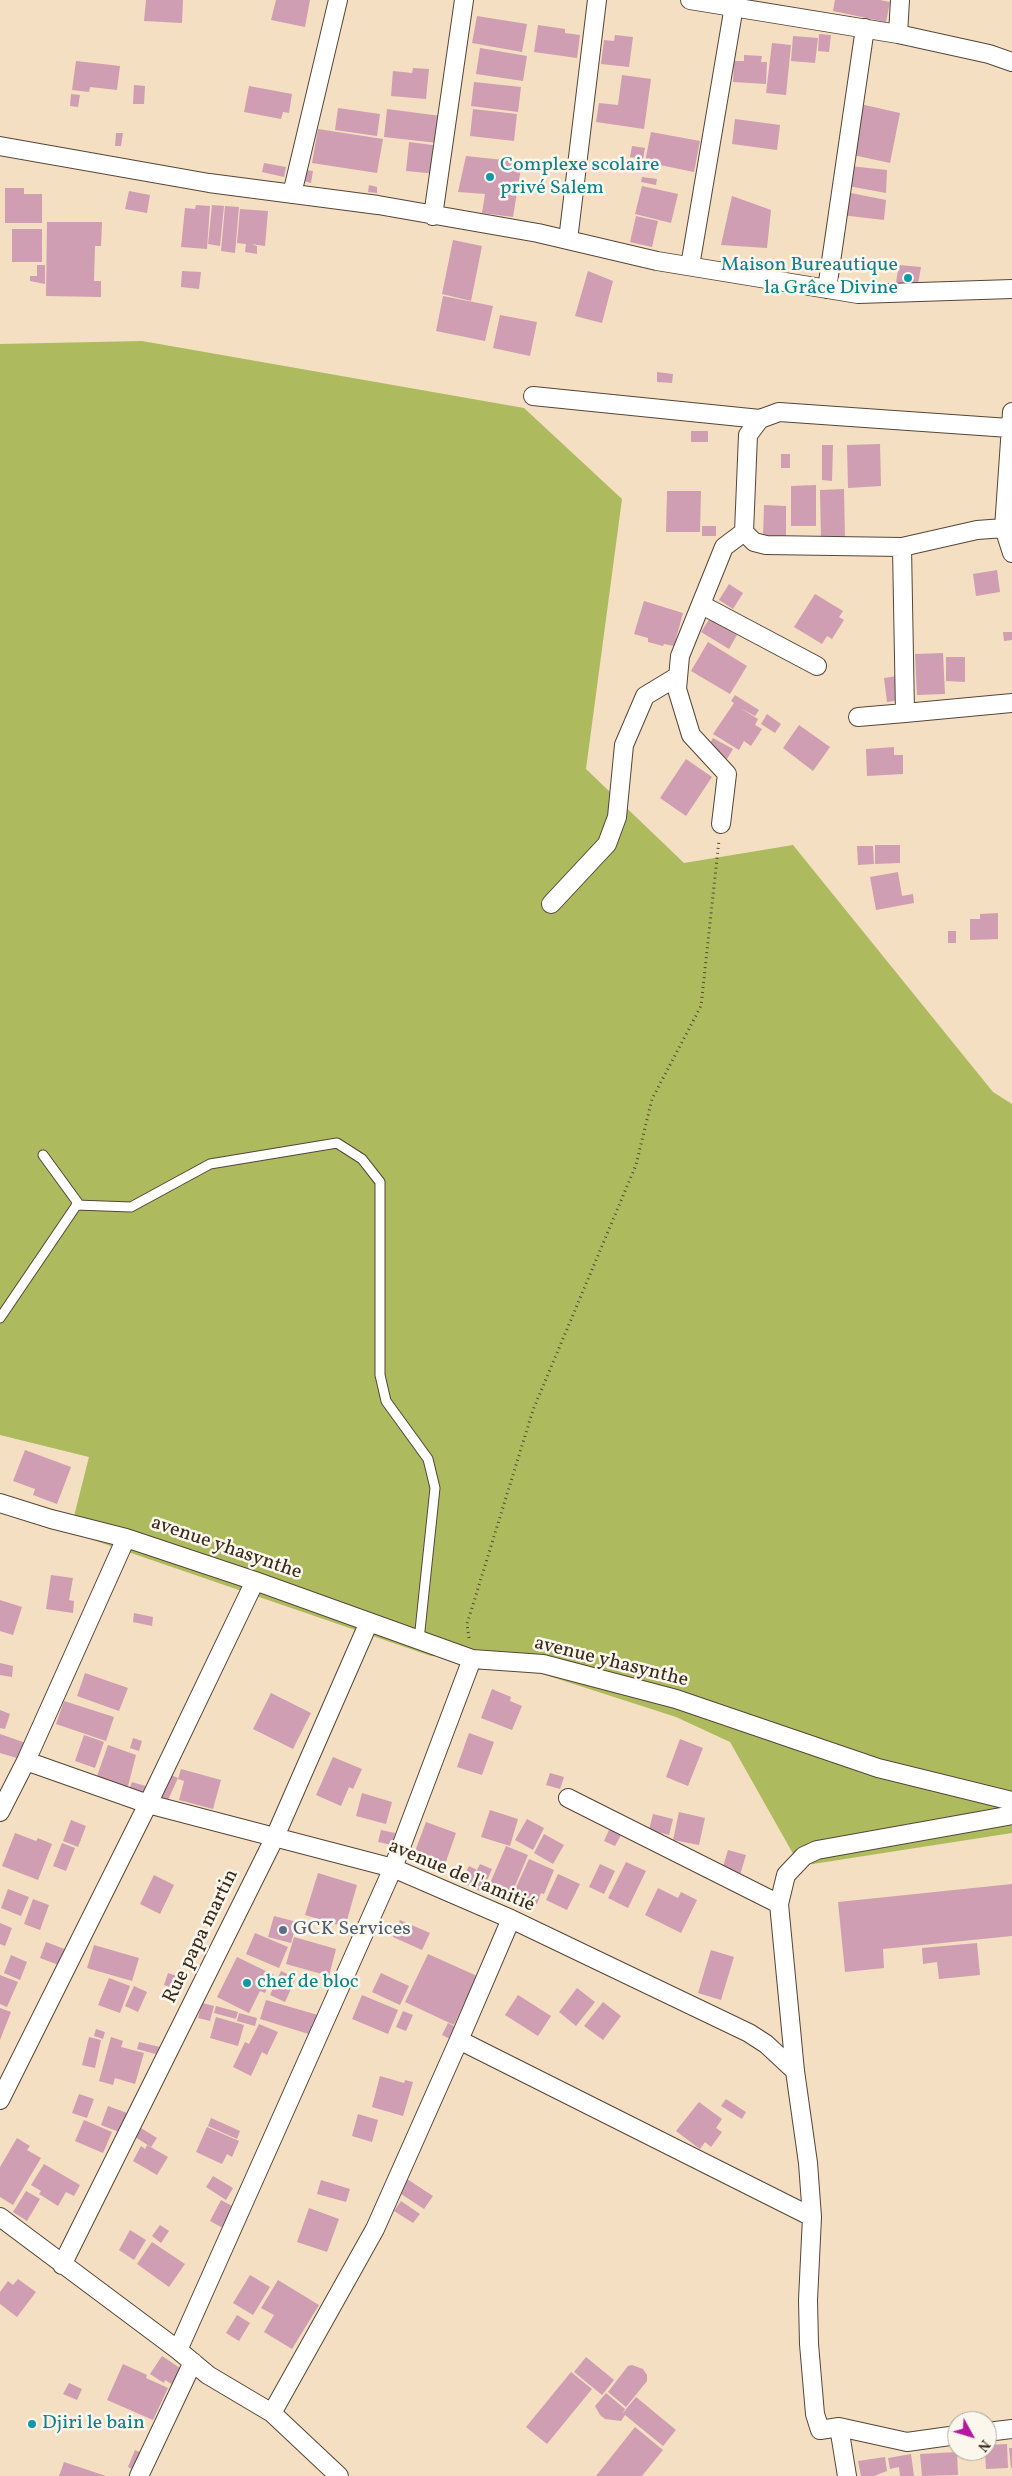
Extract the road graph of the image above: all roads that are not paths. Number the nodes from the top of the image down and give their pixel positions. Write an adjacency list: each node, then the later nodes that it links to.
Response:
1 (338, 0): 12 (street)
2 (464, 0): 13 (street)
3 (597, 0): 14 (street)
4 (690, 0): 7 (street)
5 (900, 0): 9 (street)
6 (764, 5): 7 (street); 8 (street)
7 (734, 6): 15 (street)
8 (865, 28): 9 (street); 16 (street)
9 (898, 34): 10 (street)
10 (1012, 62)
11 (0, 146): 12 (street)
12 (292, 194): 13 (street)
13 (433, 216): 14 (street)
14 (568, 240): 15 (street)
15 (690, 266): 16 (street)
16 (827, 289): 17 (street)
17 (1012, 289)
18 (533, 396): 19 (street)
19 (760, 419): 20 (street); 22 (street)
20 (1011, 420): 21 (street)
21 (1004, 528): 23 (street); 24 (street)
22 (744, 532): 23 (street); 25 (street)
23 (902, 547): 29 (street)
24 (1012, 553)
25 (702, 605): 26 (street); 27 (street)
26 (817, 666)
27 (678, 676): 31 (street); 32 (street)
28 (1012, 703): 29 (street)
29 (905, 713): 30 (street)
30 (858, 717)
31 (721, 824)
32 (551, 904)
33 (43, 1155): 34 (lane)
34 (76, 1205): 35 (lane); 40 (lane)
35 (0, 1318)
36 (0, 1503): 37 (street, avenue yhasynthe)
37 (126, 1538): 38 (street, avenue yhasynthe); 42 (street)
38 (255, 1581): 39 (street, avenue yhasynthe); 45 (street)
39 (369, 1622): 40 (street, avenue yhasynthe); 48 (street, Rue papa martin)
40 (419, 1640): 41 (street, avenue yhasynthe)
41 (472, 1659): 44 (street, avenue yhasynthe); 49 (street)
42 (26, 1761): 45 (street, avenue de l'amitié); 46 (street)
43 (568, 1798): 50 (street)
44 (1012, 1801)
45 (148, 1804): 48 (street, avenue de l'amitié); 54 (street)
46 (0, 1812)
47 (1012, 1815): 50 (street)
48 (274, 1839): 49 (street, avenue de l'amitié); 57 (street, Rue papa martin)
49 (393, 1868): 51 (street, avenue de l'amitié); 58 (street)
50 (779, 1904): 53 (street)
51 (511, 1919): 52 (street); 53 (street, avenue de l'amitié)
52 (459, 2040): 55 (street); 60 (street)
53 (795, 2071): 55 (street)
54 (0, 2100)
55 (812, 2216): 61 (street)
56 (0, 2217): 57 (street)
57 (62, 2265): 58 (street)
58 (178, 2350): 59 (street)
59 (193, 2362): 60 (street); 65 (street)
60 (272, 2413): 66 (street)
61 (839, 2427): 64 (street); 67 (street)
62 (1012, 2428): 63 (street)
63 (997, 2430)
64 (947, 2436)
65 (139, 2476)
66 (339, 2476)
67 (847, 2476)

